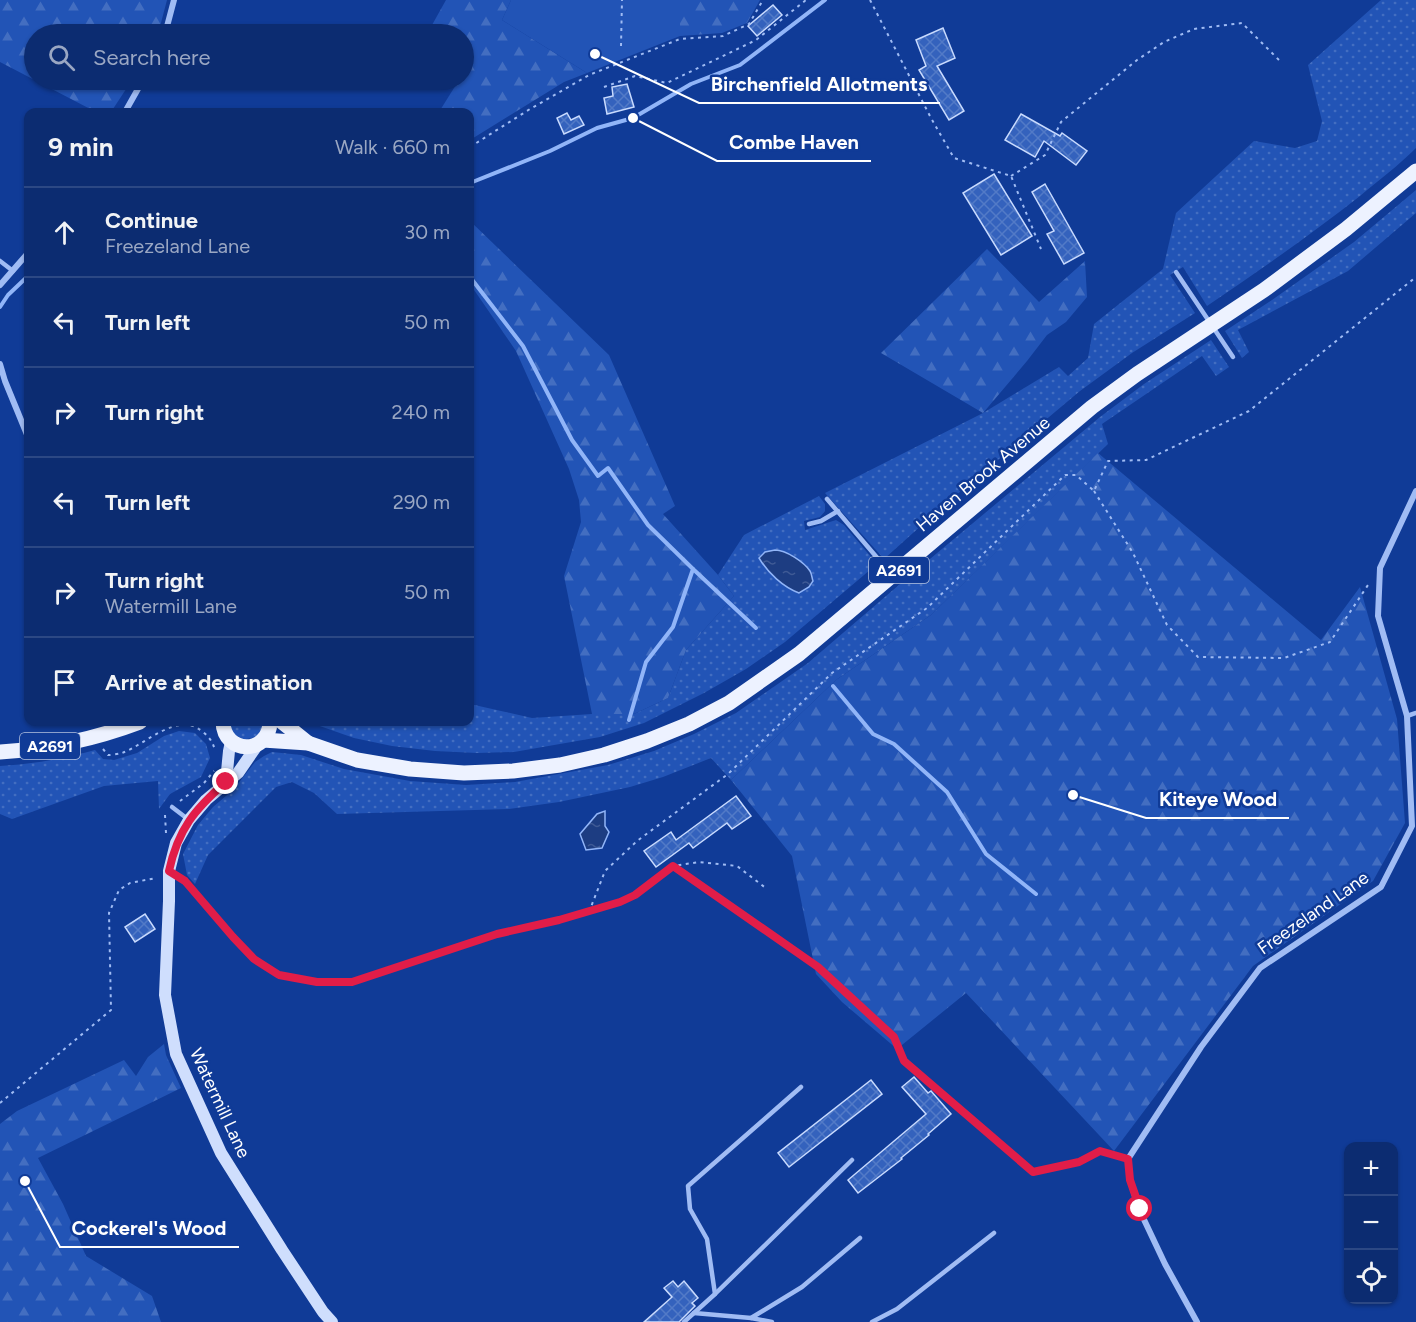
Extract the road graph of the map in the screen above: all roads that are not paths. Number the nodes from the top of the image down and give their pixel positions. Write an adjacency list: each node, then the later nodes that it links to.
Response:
1 (174, 0): 2 (street)
2 (168, 24)
3 (137, 90): 4 (street)
4 (127, 108)
5 (1416, 171): 11 (main road, Haven Brook Avenue / A2691)
6 (24, 258): 8 (street)
7 (0, 261): 8 (lane)
8 (13, 271): 10 (street)
9 (1176, 272): 11 (lane)
10 (0, 285)
11 (1211, 324): 12 (lane); 19 (main road, Haven Brook Avenue / A2691)
12 (1233, 357)
13 (0, 364): 14 (street)
14 (24, 427)
15 (1416, 491): 21 (street, Freezeland Lane)
16 (827, 498): 17 (lane)
17 (838, 511): 18 (lane); 19 (lane)
18 (810, 524)
19 (893, 576): 27 (main road, Haven Brook Avenue / A2691)
20 (1416, 713): 21 (lane)
21 (1407, 716): 43 (street, Freezeland Lane)
22 (129, 726): 28 (main road, A2691)
23 (269, 726): 26 (main road)
24 (287, 726): 27 (main road, Haven Brook Avenue / A2691)
25 (226, 731): 26 (main road, Haven Brook Avenue); 29 (street)
26 (260, 742): 27 (main road, Haven Brook Avenue / A2691); 29 (street, Watermill Lane)
27 (308, 742)
28 (0, 752)
29 (226, 782): 31 (street, Watermill Lane)
30 (172, 807): 31 (lane)
31 (189, 820): 39 (street, Watermill Lane)
32 (801, 1087): 36 (lane)
33 (852, 1160): 36 (lane)
34 (994, 1233): 42 (lane)
35 (860, 1238): 38 (lane)
36 (715, 1294): 37 (lane)
37 (694, 1313): 38 (lane); 40 (lane)
38 (752, 1318): 41 (lane)
39 (332, 1322)
40 (684, 1322)
41 (772, 1322)
42 (872, 1322)
43 (1197, 1322)

